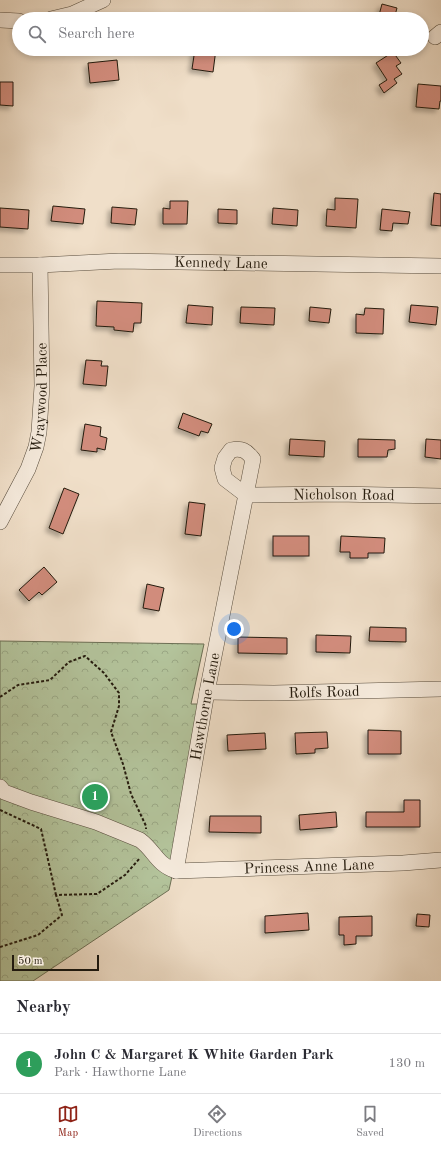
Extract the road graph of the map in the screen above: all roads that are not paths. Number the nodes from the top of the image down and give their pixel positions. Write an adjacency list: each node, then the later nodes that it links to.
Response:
1 (103, 0): 2 (street)
2 (76, 12)
3 (0, 20): 4 (street)
4 (12, 21)
5 (0, 265): 6 (street, Kennedy Lane)
6 (40, 265): 7 (street, Kennedy Lane); 10 (street, Wraywood Place)
7 (441, 266)
8 (246, 495): 9 (street, Nicholson Road); 12 (street, Hawthorne Lane)
9 (441, 496)
10 (0, 522)
11 (441, 689): 12 (street, Rolfs Road)
12 (207, 692): 15 (street, Hawthorne Lane)
13 (1, 792): 15 (street)
14 (441, 860): 15 (street, Princess Anne Lane)
15 (176, 871)

